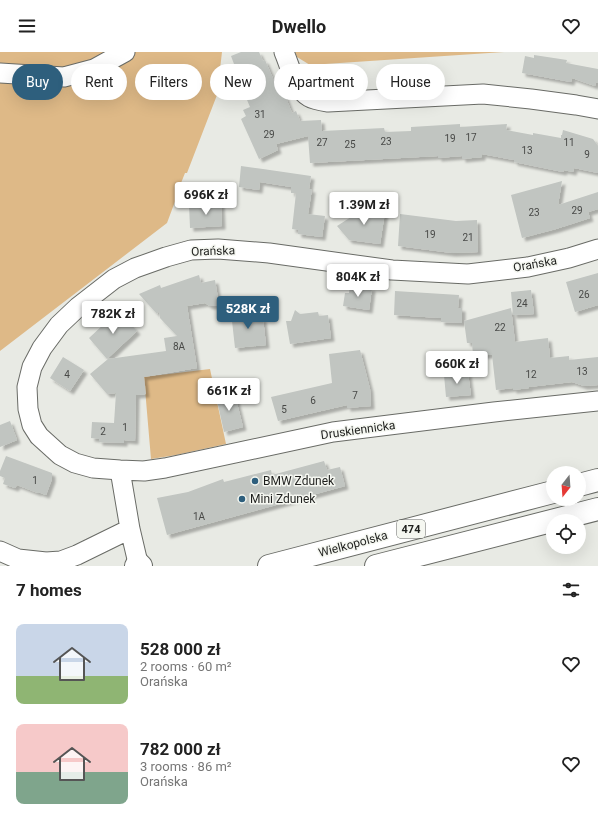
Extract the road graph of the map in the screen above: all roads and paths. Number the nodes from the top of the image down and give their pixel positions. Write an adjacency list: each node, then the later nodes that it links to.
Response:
1 (126, 52): 3 (street)
2 (284, 52): 4 (street)
3 (0, 73)
4 (598, 109)
5 (598, 249): 7 (street, Orańska)
6 (598, 401): 7 (street, Druskiennicka)
7 (120, 470): 12 (street)
8 (598, 480): 9 (main road)
9 (586, 483)
10 (546, 494): 15 (main road, Wielkopolska / 474)
11 (598, 509): 17 (main road, 474)
12 (130, 529): 13 (street); 14 (street)
13 (0, 551)
14 (138, 565)
15 (274, 565): 16 (main road, Wielkopolska)
16 (251, 566)
17 (376, 566)

